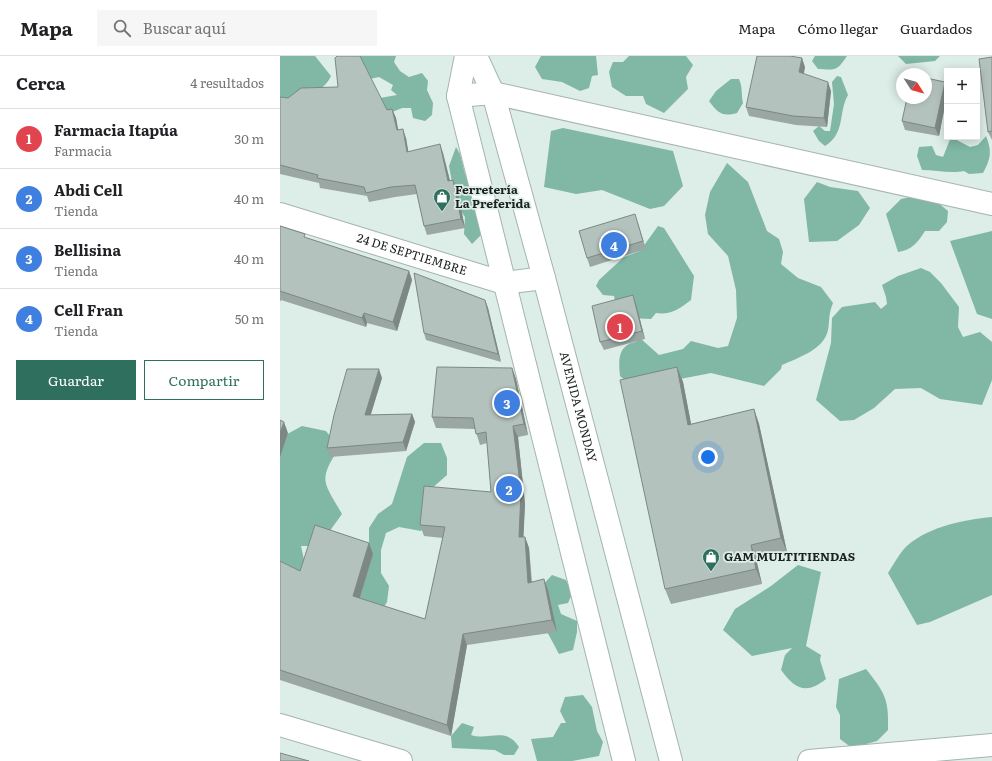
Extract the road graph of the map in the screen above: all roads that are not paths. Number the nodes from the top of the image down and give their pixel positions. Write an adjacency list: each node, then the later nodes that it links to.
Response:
1 (466, 56): 4 (main road)
2 (476, 56): 3 (main road, AVENIDA MONDAY)
3 (493, 93): 4 (main road); 5 (main road); 7 (main road, AVENIDA MONDAY)
4 (458, 96): 8 (main road)
5 (992, 204)
6 (280, 214): 8 (main road, 24 DE SEPTIEMBRE)
7 (544, 278): 8 (main road, 24 DE SEPTIEMBRE); 13 (main road, AVENIDA MONDAY)
8 (504, 283): 12 (main road)
9 (280, 726): 11 (main road)
10 (992, 744): 14 (main road)
11 (401, 761)
12 (624, 761)
13 (671, 761)
14 (809, 761)

